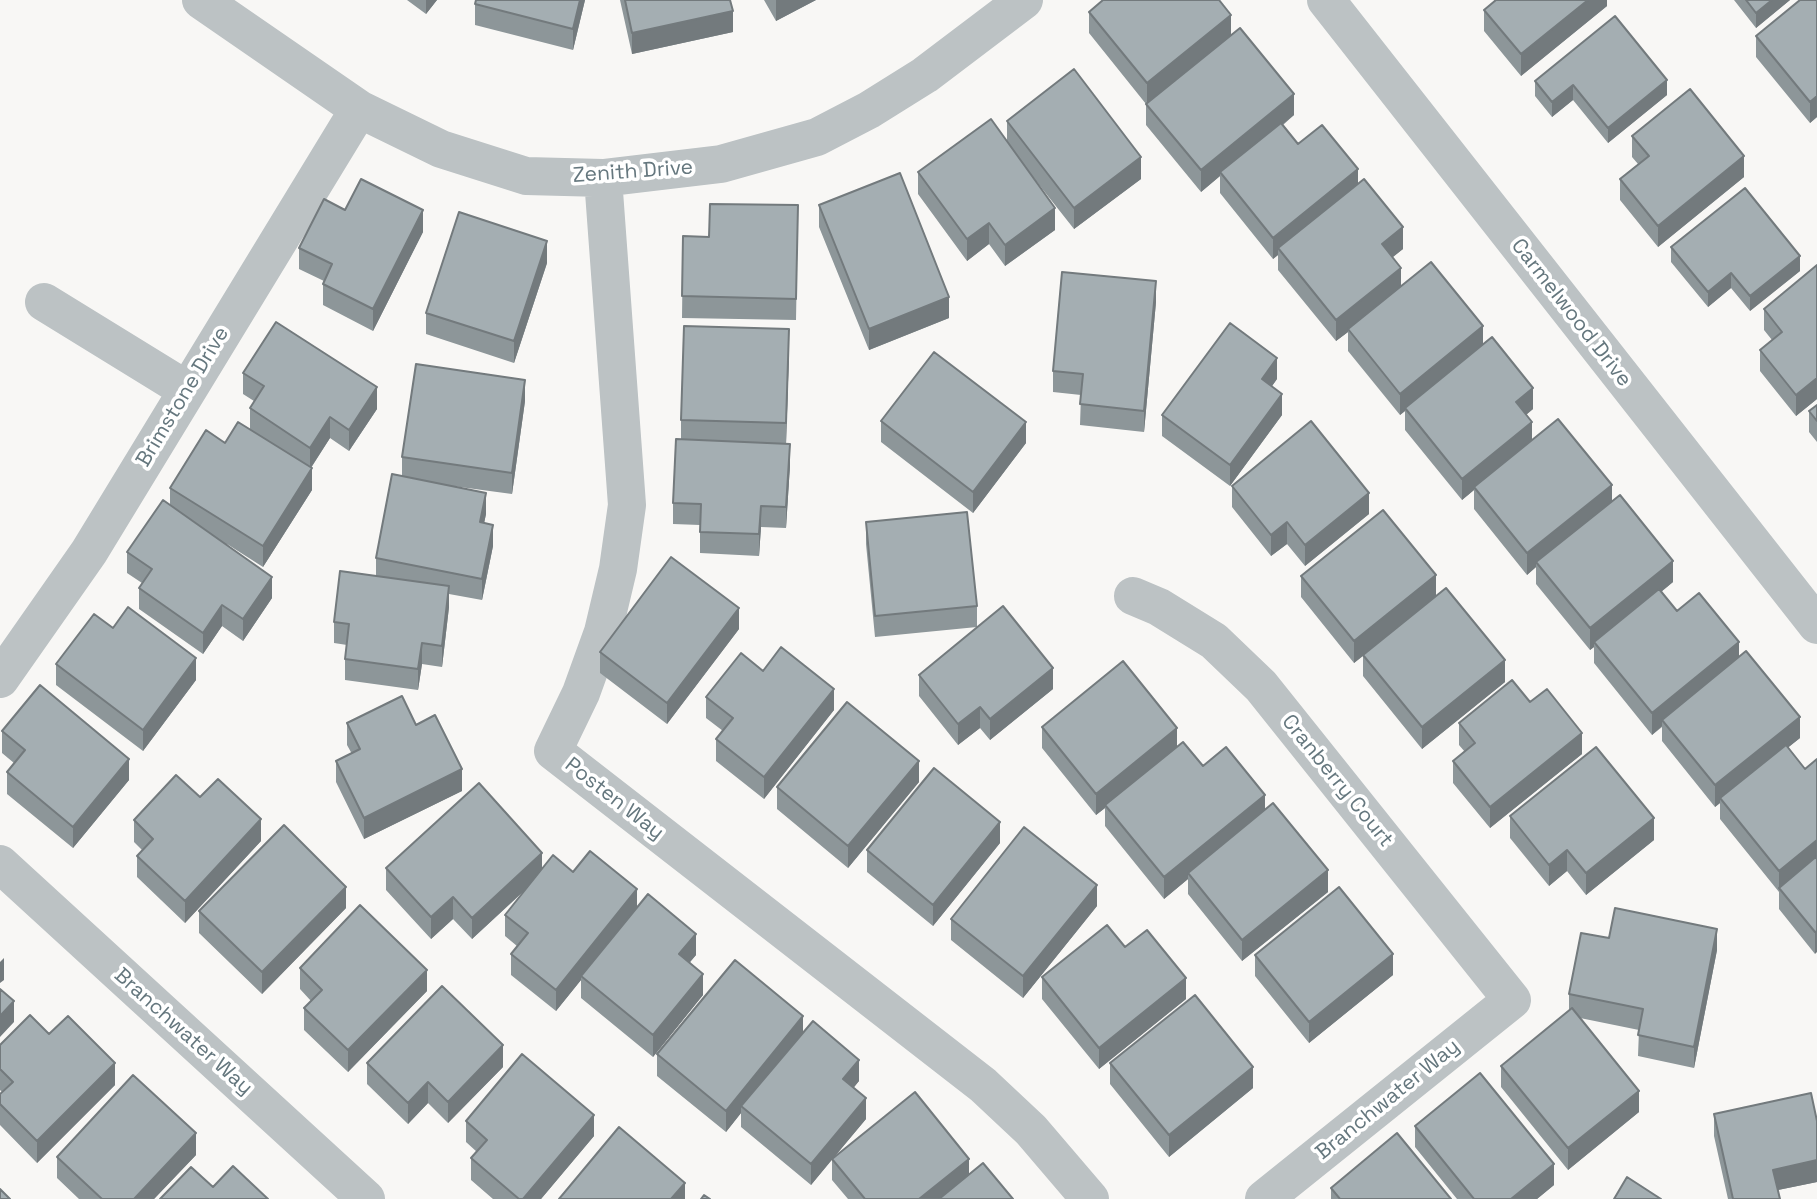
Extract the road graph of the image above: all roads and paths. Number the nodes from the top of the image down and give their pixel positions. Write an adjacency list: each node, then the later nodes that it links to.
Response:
1 (201, 0): 4 (street, Zenith Drive)
2 (1024, 0): 5 (street, Zenith Drive)
3 (1326, 0): 9 (street, Carmelwood Drive)
4 (359, 109): 5 (street, Zenith Drive); 7 (street, Brimstone Drive)
5 (603, 178): 14 (street, Posten Way)
6 (44, 303): 7 (street)
7 (187, 390): 10 (street, Brimstone Drive)
8 (1133, 596): 12 (street, Cranberry Court)
9 (1817, 625)
10 (0, 679)
11 (0, 864): 13 (street, Branchwater Way)
12 (1512, 1000): 15 (street, Branchwater Way)
13 (366, 1199)
14 (1090, 1199)
15 (1264, 1199)

